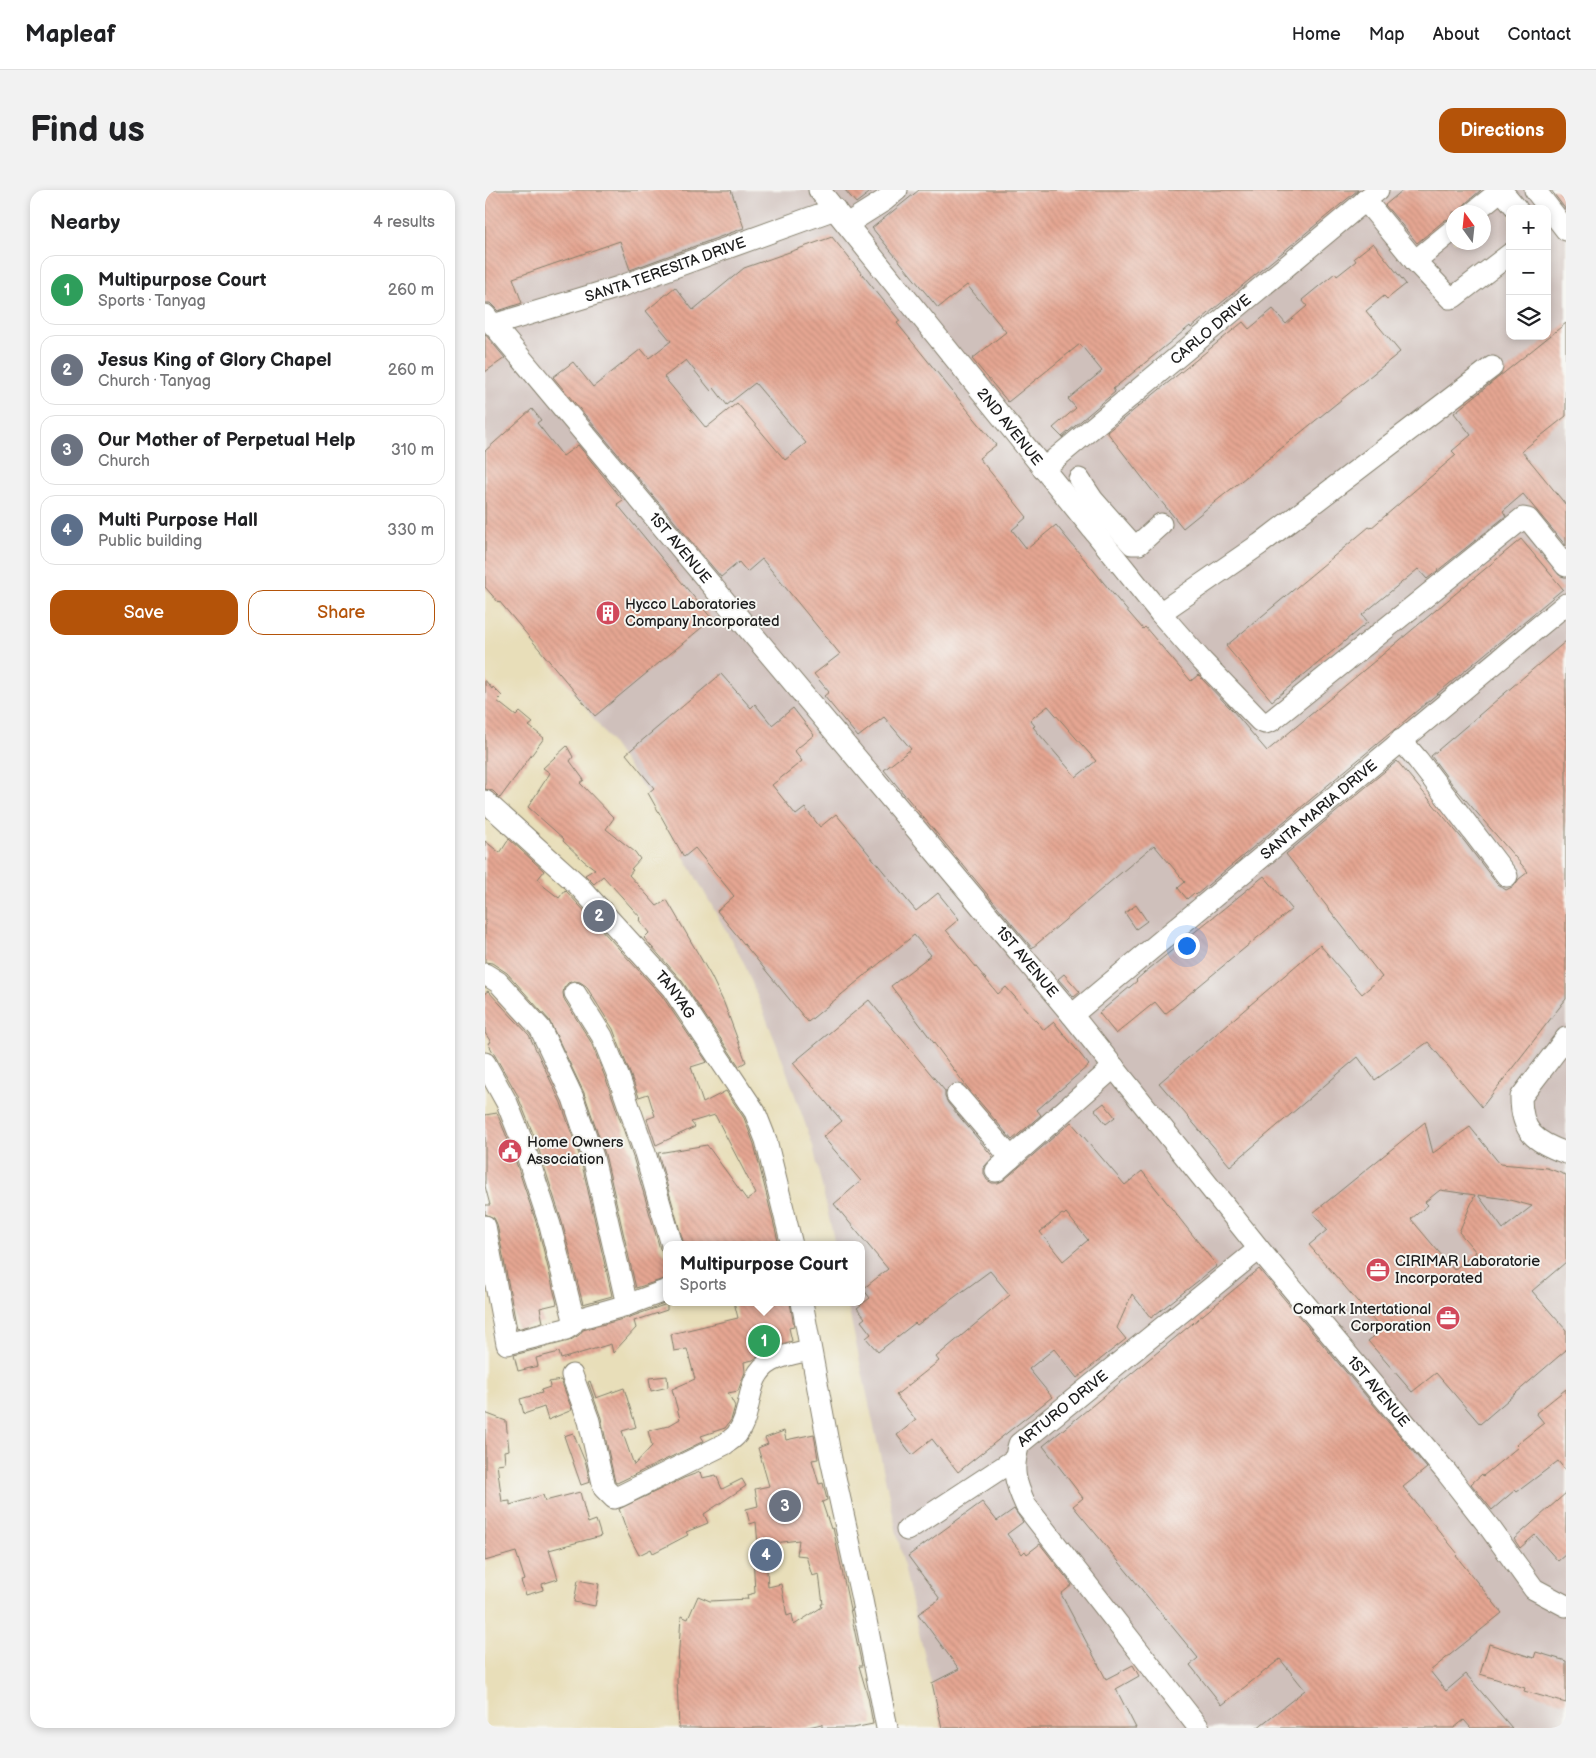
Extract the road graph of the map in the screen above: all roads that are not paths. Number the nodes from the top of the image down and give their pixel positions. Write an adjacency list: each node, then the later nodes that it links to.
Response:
1 (819, 190): 7 (street, 2ND AVENUE)
2 (897, 190): 7 (street, SANTA TERESITA DRIVE)
3 (1535, 190): 8 (street)
4 (1371, 195): 11 (street); 14 (street, CARLO DRIVE)
5 (1483, 205): 6 (street)
6 (1514, 205)
7 (841, 216): 12 (street, SANTA TERESITA DRIVE); 14 (street, 2ND AVENUE)
8 (1566, 230)
9 (1446, 236): 11 (street)
10 (1506, 257): 11 (street)
11 (1415, 261)
12 (489, 320): 25 (street, 1ST AVENUE)
13 (1492, 367): 19 (street)
14 (1043, 469): 19 (street, 2ND AVENUE)
15 (1079, 479): 16 (street)
16 (1161, 524)
17 (1566, 566): 19 (street, 2ND AVENUE)
18 (1566, 604): 20 (street, SANTA MARIA DRIVE)
19 (1160, 612)
20 (1401, 740): 22 (street); 25 (street, SANTA MARIA DRIVE)
21 (485, 801): 33 (street, TANYAG)
22 (1507, 876)
23 (485, 974): 36 (street)
24 (575, 993): 32 (street)
25 (1072, 1015): 28 (street, 1ST AVENUE)
26 (1566, 1038): 30 (street)
27 (485, 1063): 38 (street)
28 (1114, 1067): 29 (street); 34 (street, 1ST AVENUE)
29 (957, 1095)
30 (1566, 1153)
31 (485, 1226): 38 (street)
32 (671, 1241)
33 (791, 1241)
34 (1259, 1249): 41 (street, ARTURO DRIVE); 43 (street, 1ST AVENUE)
35 (663, 1292): 36 (street)
36 (627, 1305): 38 (street)
37 (802, 1306): 39 (street)
38 (574, 1320)
39 (810, 1350): 40 (street); 44 (street)
40 (572, 1375)
41 (1015, 1459): 42 (street); 45 (street, ARTURO DRIVE)
42 (907, 1530)
43 (1566, 1606)
44 (887, 1728)
45 (1199, 1728)

